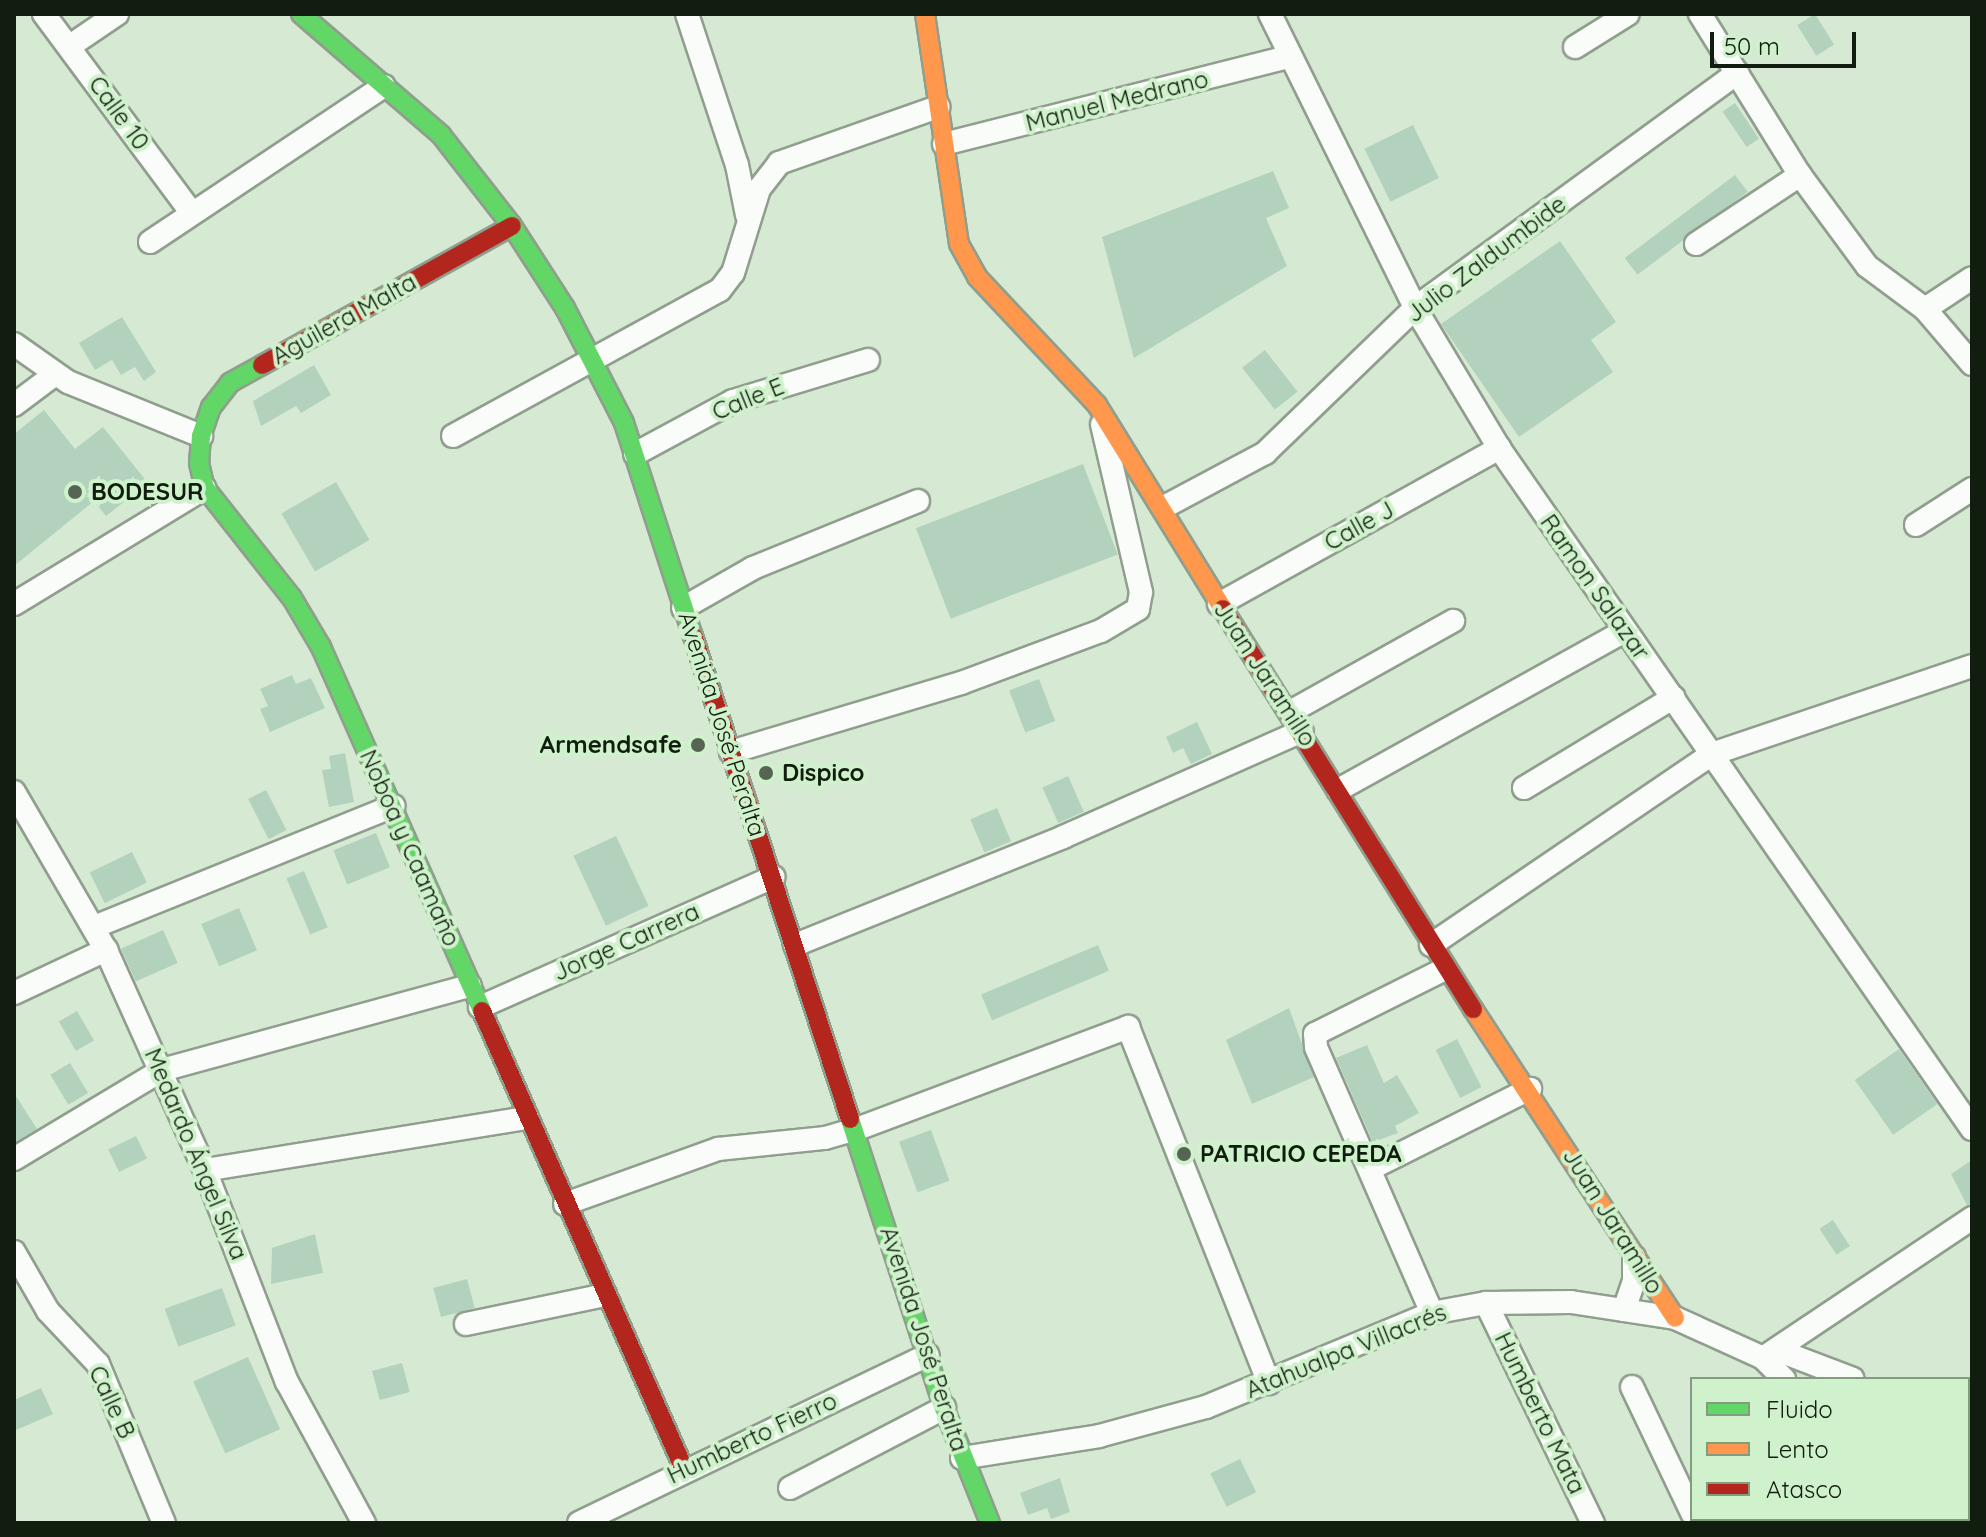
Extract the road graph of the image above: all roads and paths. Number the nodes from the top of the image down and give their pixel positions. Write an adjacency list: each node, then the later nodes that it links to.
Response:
1 (44, 14): 9 (street, Calle 10)
2 (117, 14): 9 (street)
3 (301, 14): 13 (main road, Avenida José Peralta)
4 (687, 14): 18 (street)
5 (925, 14): 14 (main road, Juan Jaramillo)
6 (1270, 14): 11 (street, Ramon Salazar)
7 (1628, 14): 10 (street)
8 (1700, 14): 12 (street)
9 (70, 46): 17 (street, Calle 10)
10 (1575, 47)
11 (1289, 57): 15 (street, Manuel Medrano); 23 (street, Ramon Salazar)
12 (1737, 73): 16 (street); 23 (street, Julio Zaldumbide)
13 (384, 86): 17 (street); 19 (main road, Avenida José Peralta)
14 (938, 107): 15 (main road, Juan Jaramillo); 18 (street)
15 (944, 144): 31 (main road, Juan Jaramillo)
16 (1800, 175): 21 (street); 24 (street)
17 (192, 213): 20 (street)
18 (747, 215): 27 (street)
19 (512, 226): 27 (main road, Avenida José Peralta); 32 (main road, Aguilera Malta)
20 (150, 242)
21 (1696, 244)
22 (1972, 278): 24 (street)
23 (1415, 308): 34 (street, Ramon Salazar); 39 (street, Julio Zaldumbide)
24 (1925, 309): 28 (street)
25 (14, 344): 29 (street)
26 (868, 360): 35 (street, Calle E)
27 (593, 361): 33 (street); 35 (main road, Avenida José Peralta)
28 (1972, 364)
29 (54, 375): 30 (street); 32 (street)
30 (14, 405)
31 (1097, 405): 39 (main road, Juan Jaramillo); 50 (street)
32 (201, 436): 36 (main road)
33 (453, 436)
34 (1499, 448): 42 (street, Calle J); 45 (street, Ramon Salazar)
35 (635, 454): 43 (main road, Avenida José Peralta)
36 (205, 488): 41 (street); 55 (main road, Noboa y Caamaño)
37 (1972, 489): 40 (street)
38 (918, 501): 43 (street)
39 (1164, 507): 42 (main road, Juan Jaramillo)
40 (1916, 525)
41 (14, 604)
42 (1219, 604): 48 (main road, Juan Jaramillo)
43 (683, 608): 50 (main road, Avenida José Peralta)
44 (1453, 621): 48 (street)
45 (1625, 631): 47 (street, Ramon Salazar); 53 (street)
46 (1972, 666): 51 (street)
47 (1674, 697): 51 (street, Ramon Salazar); 52 (street)
48 (1290, 712): 49 (main road, Juan Jaramillo)
49 (1302, 731): 53 (main road, Juan Jaramillo); 58 (street)
50 (731, 752): 56 (main road, Avenida José Peralta)
51 (1712, 754): 59 (street); 69 (street, Ramon Salazar)
52 (1524, 788)
53 (1338, 790): 59 (main road, Juan Jaramillo)
54 (14, 792): 57 (street, Medardo Ángel Silva)
55 (393, 806): 57 (street); 62 (main road, Noboa y Caamaño)
56 (773, 877): 58 (main road, Avenida José Peralta); 64 (street, Jorge Carrera)
57 (94, 927): 60 (street, Medardo Ángel Silva)
58 (795, 945): 68 (main road, Avenida José Peralta)
59 (1431, 945): 61 (main road, Juan Jaramillo)
60 (106, 950): 63 (street); 65 (street, Medardo Ángel Silva)
61 (1445, 969): 66 (main road, Juan Jaramillo); 71 (street)
62 (470, 986): 64 (main road, Noboa y Caamaño); 65 (street)
63 (14, 993)
64 (480, 1007): 67 (main road, Noboa y Caamaño)
65 (162, 1070): 70 (street); 72 (street, Medardo Ángel Silva)
66 (1530, 1089): 71 (street); 76 (main road, Juan Jaramillo)
67 (527, 1118): 72 (street); 73 (main road, Noboa y Caamaño)
68 (857, 1129): 73 (street); 84 (main road, Avenida José Peralta); 87 (street)
69 (1972, 1129)
70 (14, 1159)
71 (1372, 1168): 80 (street)
72 (205, 1170): 95 (street, Medardo Ángel Silva)
73 (565, 1204): 77 (main road, Noboa y Caamaño)
74 (1972, 1218): 83 (street)
75 (14, 1252): 94 (street, Calle B)
76 (1634, 1257): 79 (street); 81 (main road, Juan Jaramillo)
77 (605, 1295): 82 (street); 91 (main road, Noboa y Caamaño)
78 (1486, 1303): 79 (street, Atahualpa Villacrés); 80 (street, Atahualpa Villacrés); 98 (street, Humberto Mata)
79 (1624, 1310): 81 (street, Atahualpa Villacrés)
80 (1432, 1313): 87 (street, Atahualpa Villacrés)
81 (1675, 1318): 83 (street, Atahualpa Villacrés)
82 (466, 1324)
83 (1770, 1354): 85 (street); 86 (street, Atahualpa Villacrés)
84 (928, 1355): 89 (main road, Avenida José Peralta); 91 (street, Humberto Fierro)
85 (1783, 1377)
86 (1846, 1377)
87 (1269, 1383): 90 (street, Atahualpa Villacrés)
88 (1632, 1387): 93 (street)
89 (944, 1408): 90 (main road, Avenida José Peralta); 92 (street)
90 (962, 1458): 97 (main road, Avenida José Peralta)
91 (684, 1469): 96 (street, Humberto Fierro)
92 (790, 1488)
93 (1690, 1509)
94 (164, 1523)
95 (364, 1523)
96 (579, 1523)
97 (990, 1523)
98 (1593, 1523)

